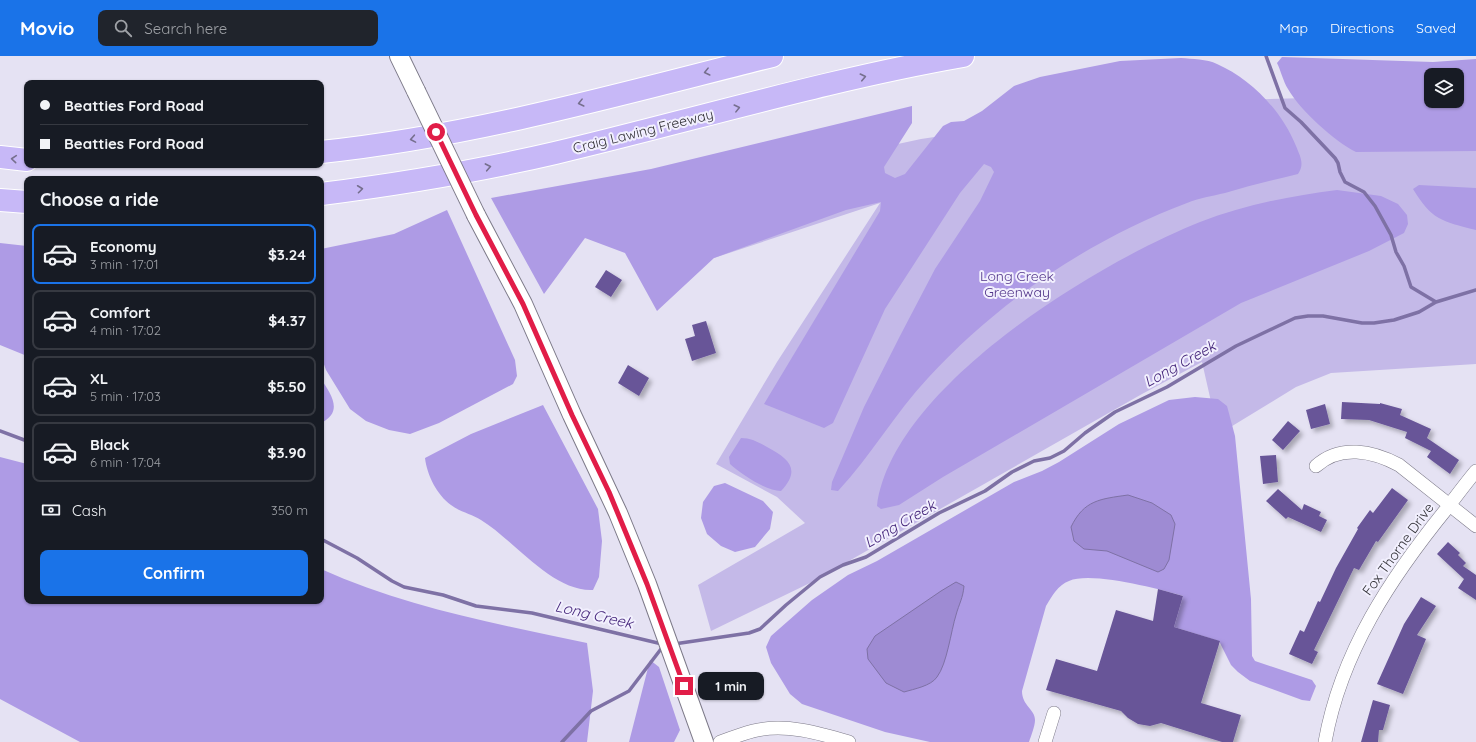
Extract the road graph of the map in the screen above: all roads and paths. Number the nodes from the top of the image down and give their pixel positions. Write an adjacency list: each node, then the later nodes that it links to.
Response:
1 (399, 56): 15 (main road, bridge)
2 (772, 56): 4 (highway, one-way to 4)
3 (963, 56): 7 (highway, Craig Lawing Freeway, one-way to 3)
4 (324, 152)
5 (0, 157): 6 (highway, one-way to 5)
6 (24, 160)
7 (324, 194)
8 (0, 200): 9 (highway)
9 (24, 202)
10 (1316, 466): 12 (street)
11 (1476, 471): 12 (street, Fox Thorne Drive)
12 (1450, 505): 13 (street); 19 (street, Fox Thorne Drive)
13 (1476, 526)
14 (1054, 713): 18 (street)
15 (704, 742)
16 (720, 742): 17 (street)
17 (849, 742)
18 (1045, 742)
19 (1325, 742)

